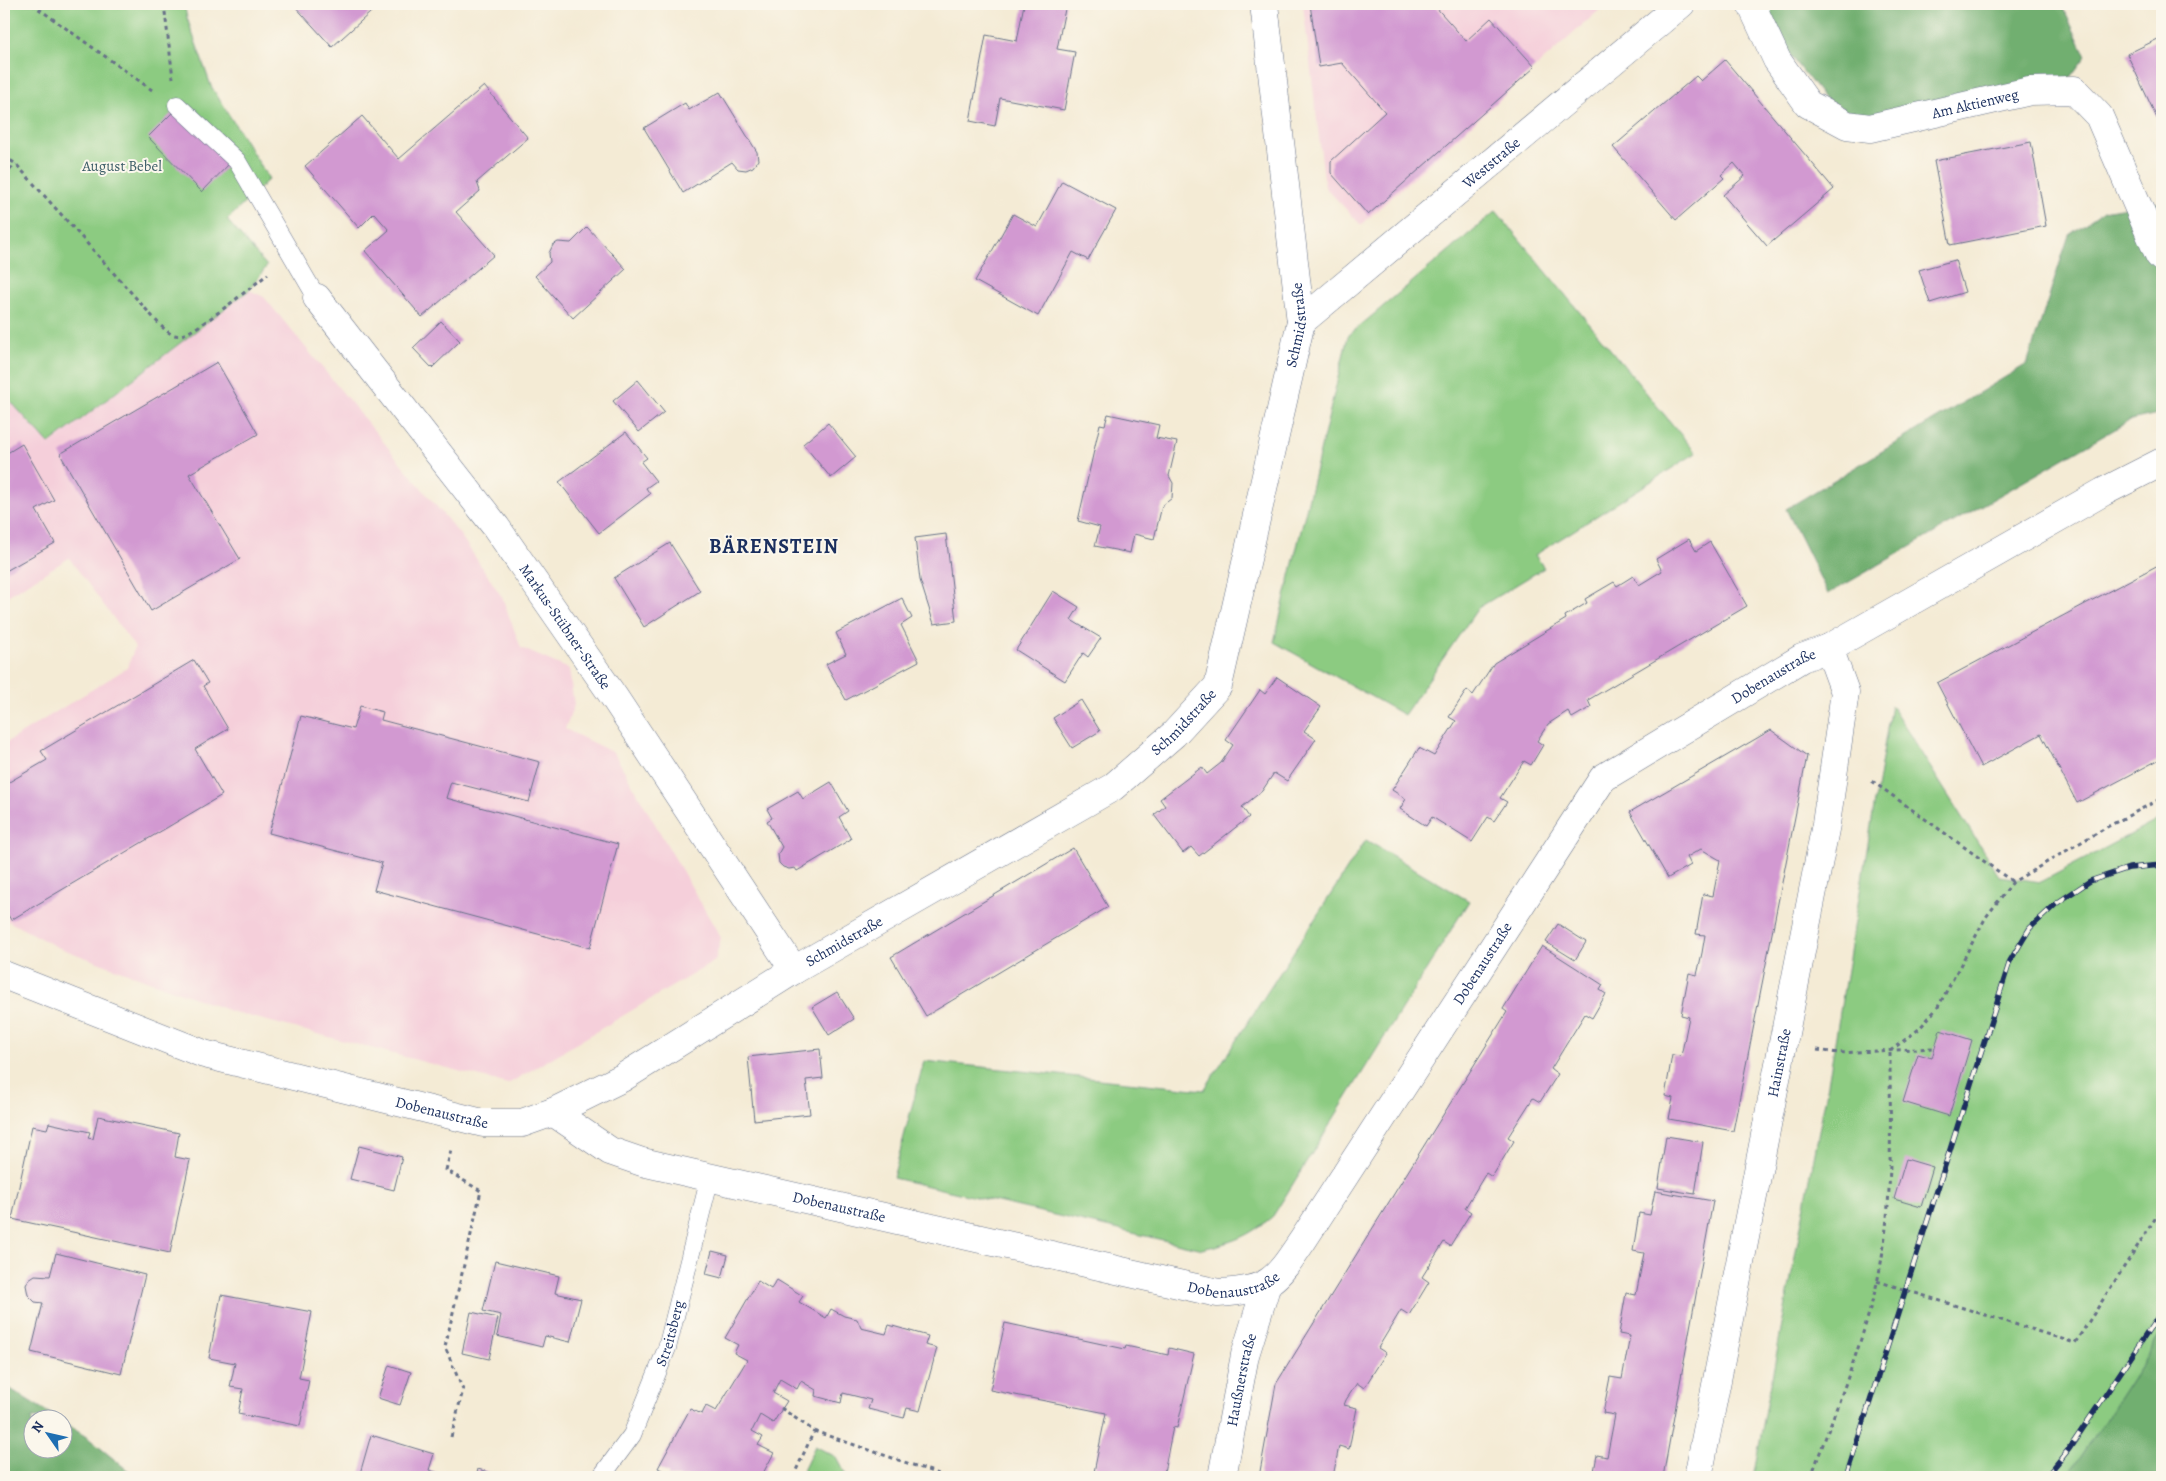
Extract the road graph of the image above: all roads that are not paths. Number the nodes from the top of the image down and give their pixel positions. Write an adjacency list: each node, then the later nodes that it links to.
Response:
1 (1264, 4): 7 (street, Schmidstraße)
2 (1681, 4): 7 (street, Weststraße)
3 (1751, 4): 5 (street, Am Aktienweg)
4 (177, 105): 6 (lane)
5 (2162, 258)
6 (317, 298): 10 (street, Markus-Stübner-Straße)
7 (1301, 322): 10 (street, Schmidstraße)
8 (2162, 462): 9 (street, Dobenaustraße)
9 (1829, 648): 14 (street, Dobenaustraße); 17 (street, Hainstraße)
10 (794, 970): 12 (street, Schmidstraße)
11 (4, 975): 12 (street, Dobenaustraße)
12 (553, 1112): 13 (street, Dobenaustraße)
13 (710, 1177): 14 (street, Dobenaustraße); 15 (lane, Streitsberg)
14 (1267, 1284): 16 (street, Haußnerstraße)
15 (601, 1477)
16 (1222, 1477)
17 (1698, 1477)

